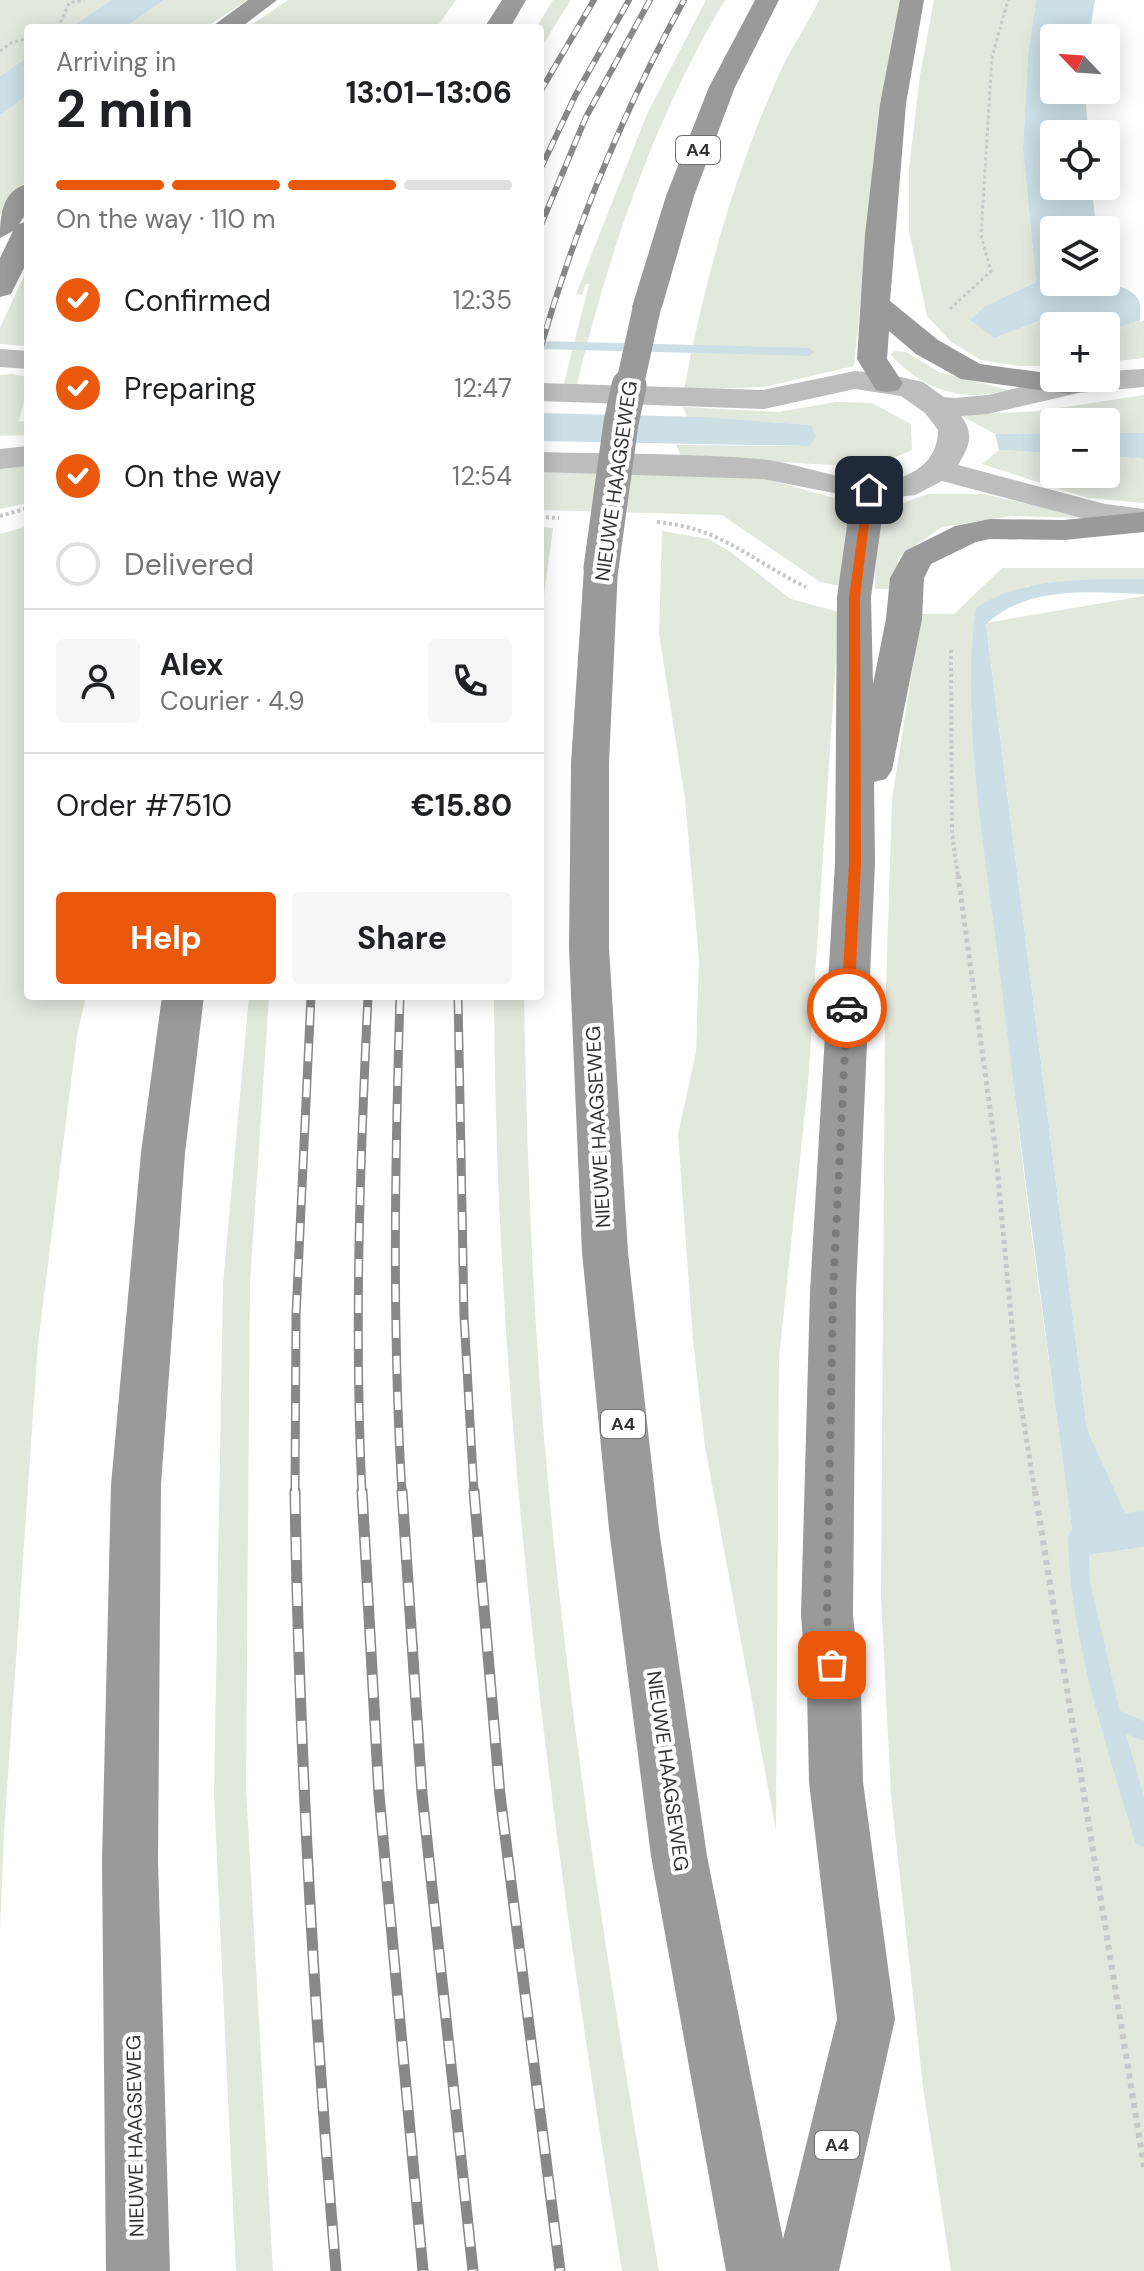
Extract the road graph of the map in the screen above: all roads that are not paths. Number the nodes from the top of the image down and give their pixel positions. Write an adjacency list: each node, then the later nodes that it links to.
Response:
1 (265, 0): 5 (highway)
2 (514, 0): 6 (highway)
3 (767, 0): 30 (highway, NIEUWE HAAGSEWEG / A4, bridge)
4 (912, 0): 11 (highway)
5 (229, 24)
6 (499, 24)
7 (24, 197): 8 (highway)
8 (0, 229)
9 (24, 238): 10 (highway)
10 (0, 288)
11 (875, 304): 16 (highway); 17 (highway)
12 (0, 358): 13 (main road)
13 (24, 360)
14 (1144, 378): 15 (main road)
15 (1120, 380)
16 (1040, 381)
17 (887, 383): 18 (main road); 20 (main road)
18 (544, 392)
19 (1044, 392): 20 (main road)
20 (936, 406): 24 (main road)
21 (24, 456): 22 (main road)
22 (0, 459)
23 (544, 462): 25 (main road)
24 (938, 470): 25 (main road); 26 (main road)
25 (869, 490): 27 (highway, A4)
26 (1144, 521): 27 (highway, A4)
27 (855, 863): 31 (highway, A4)
28 (182, 1000): 29 (highway, NIEUWE HAAGSEWEG)
29 (138, 2271)
30 (758, 2271)
31 (807, 2271)

